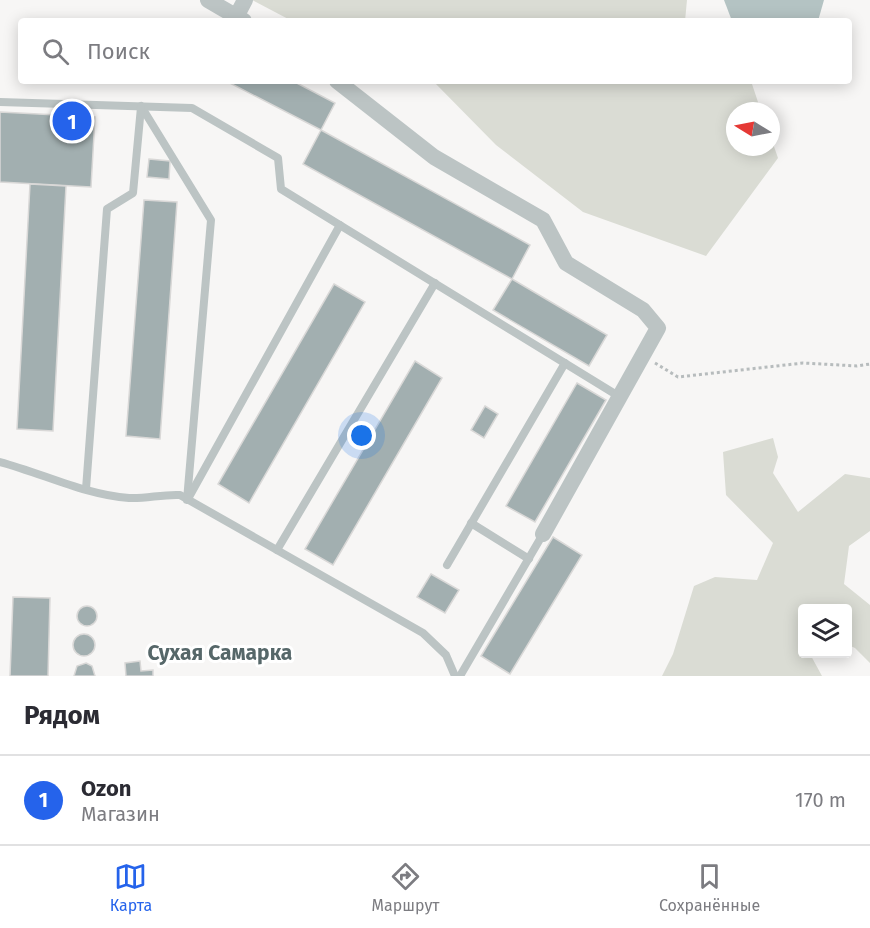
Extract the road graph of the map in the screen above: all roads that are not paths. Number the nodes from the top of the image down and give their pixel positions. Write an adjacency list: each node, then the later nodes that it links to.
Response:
1 (208, 0): 3 (street)
2 (245, 0): 4 (street)
3 (238, 18)
4 (240, 18)
5 (341, 84): 11 (street)
6 (0, 102): 7 (lane)
7 (141, 106): 8 (lane); 13 (lane); 14 (lane)
8 (339, 225): 9 (lane); 14 (lane)
9 (435, 283): 10 (lane); 17 (lane)
10 (565, 363): 11 (lane); 15 (lane)
11 (620, 397): 16 (street)
12 (0, 462): 13 (lane)
13 (86, 489): 14 (lane)
14 (187, 500): 17 (lane)
15 (471, 523): 18 (lane); 19 (lane)
16 (543, 534): 18 (lane)
17 (277, 550): 20 (lane)
18 (529, 559): 21 (lane)
19 (447, 565)
20 (455, 676)
21 (460, 676)

